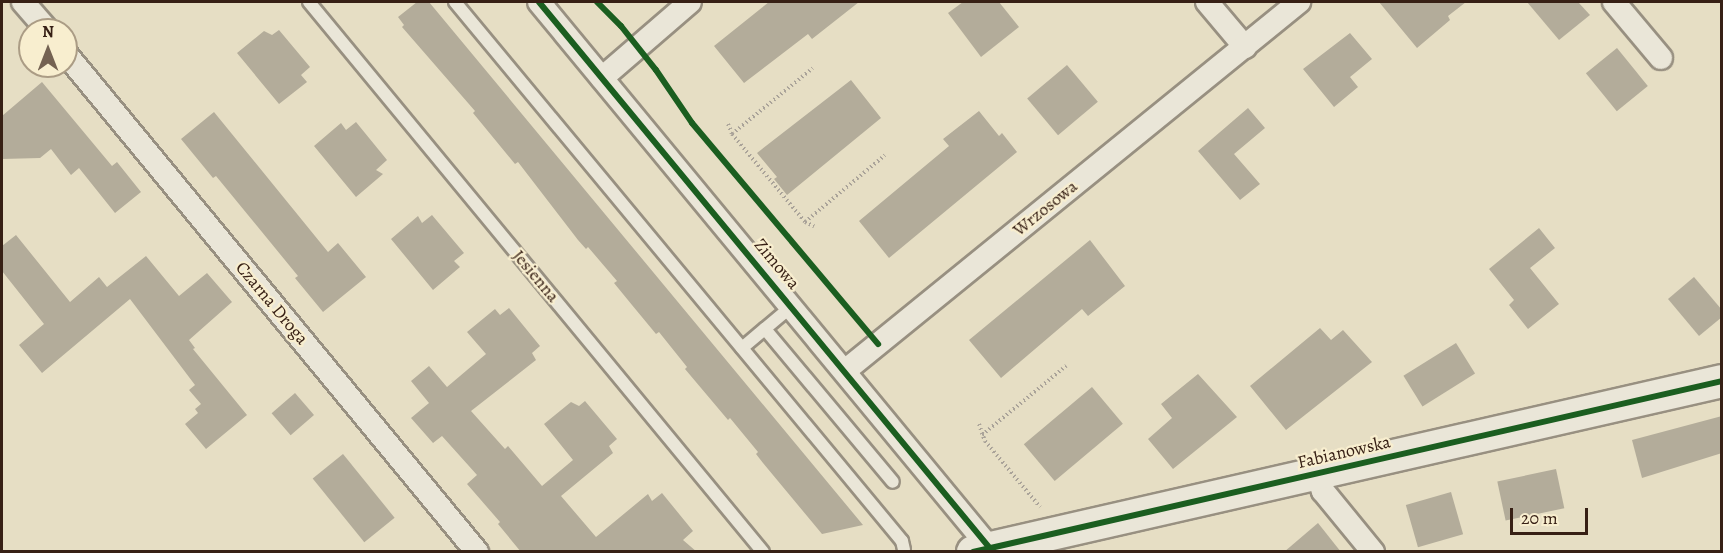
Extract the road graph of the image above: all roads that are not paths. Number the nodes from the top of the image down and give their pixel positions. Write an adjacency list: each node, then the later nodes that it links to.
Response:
1 (23, 2): 9 (street)
2 (309, 2): 24 (lane, Jesienna)
3 (455, 2): 16 (lane)
4 (539, 2): 13 (street, Zimowa)
5 (690, 2): 13 (street)
6 (1208, 2): 10 (street)
7 (1299, 2): 10 (street, Wrzosowa)
8 (1614, 2): 11 (street)
9 (36, 18)
10 (1245, 47): 17 (street, Wrzosowa)
11 (1662, 58)
12 (78, 69): 23 (street, Czarna Droga)
13 (602, 78): 14 (street, Zimowa)
14 (792, 306): 15 (lane); 17 (street, Zimowa)
15 (765, 329): 16 (lane); 20 (lane)
16 (742, 348): 21 (lane)
17 (846, 370): 22 (street, Zimowa)
18 (1722, 381): 19 (street, Fabianowska)
19 (1317, 473): 22 (street, Fabianowska); 25 (street)
20 (893, 483)
21 (904, 550)
22 (986, 550)
23 (477, 552)
24 (763, 552)
25 (1372, 552)

